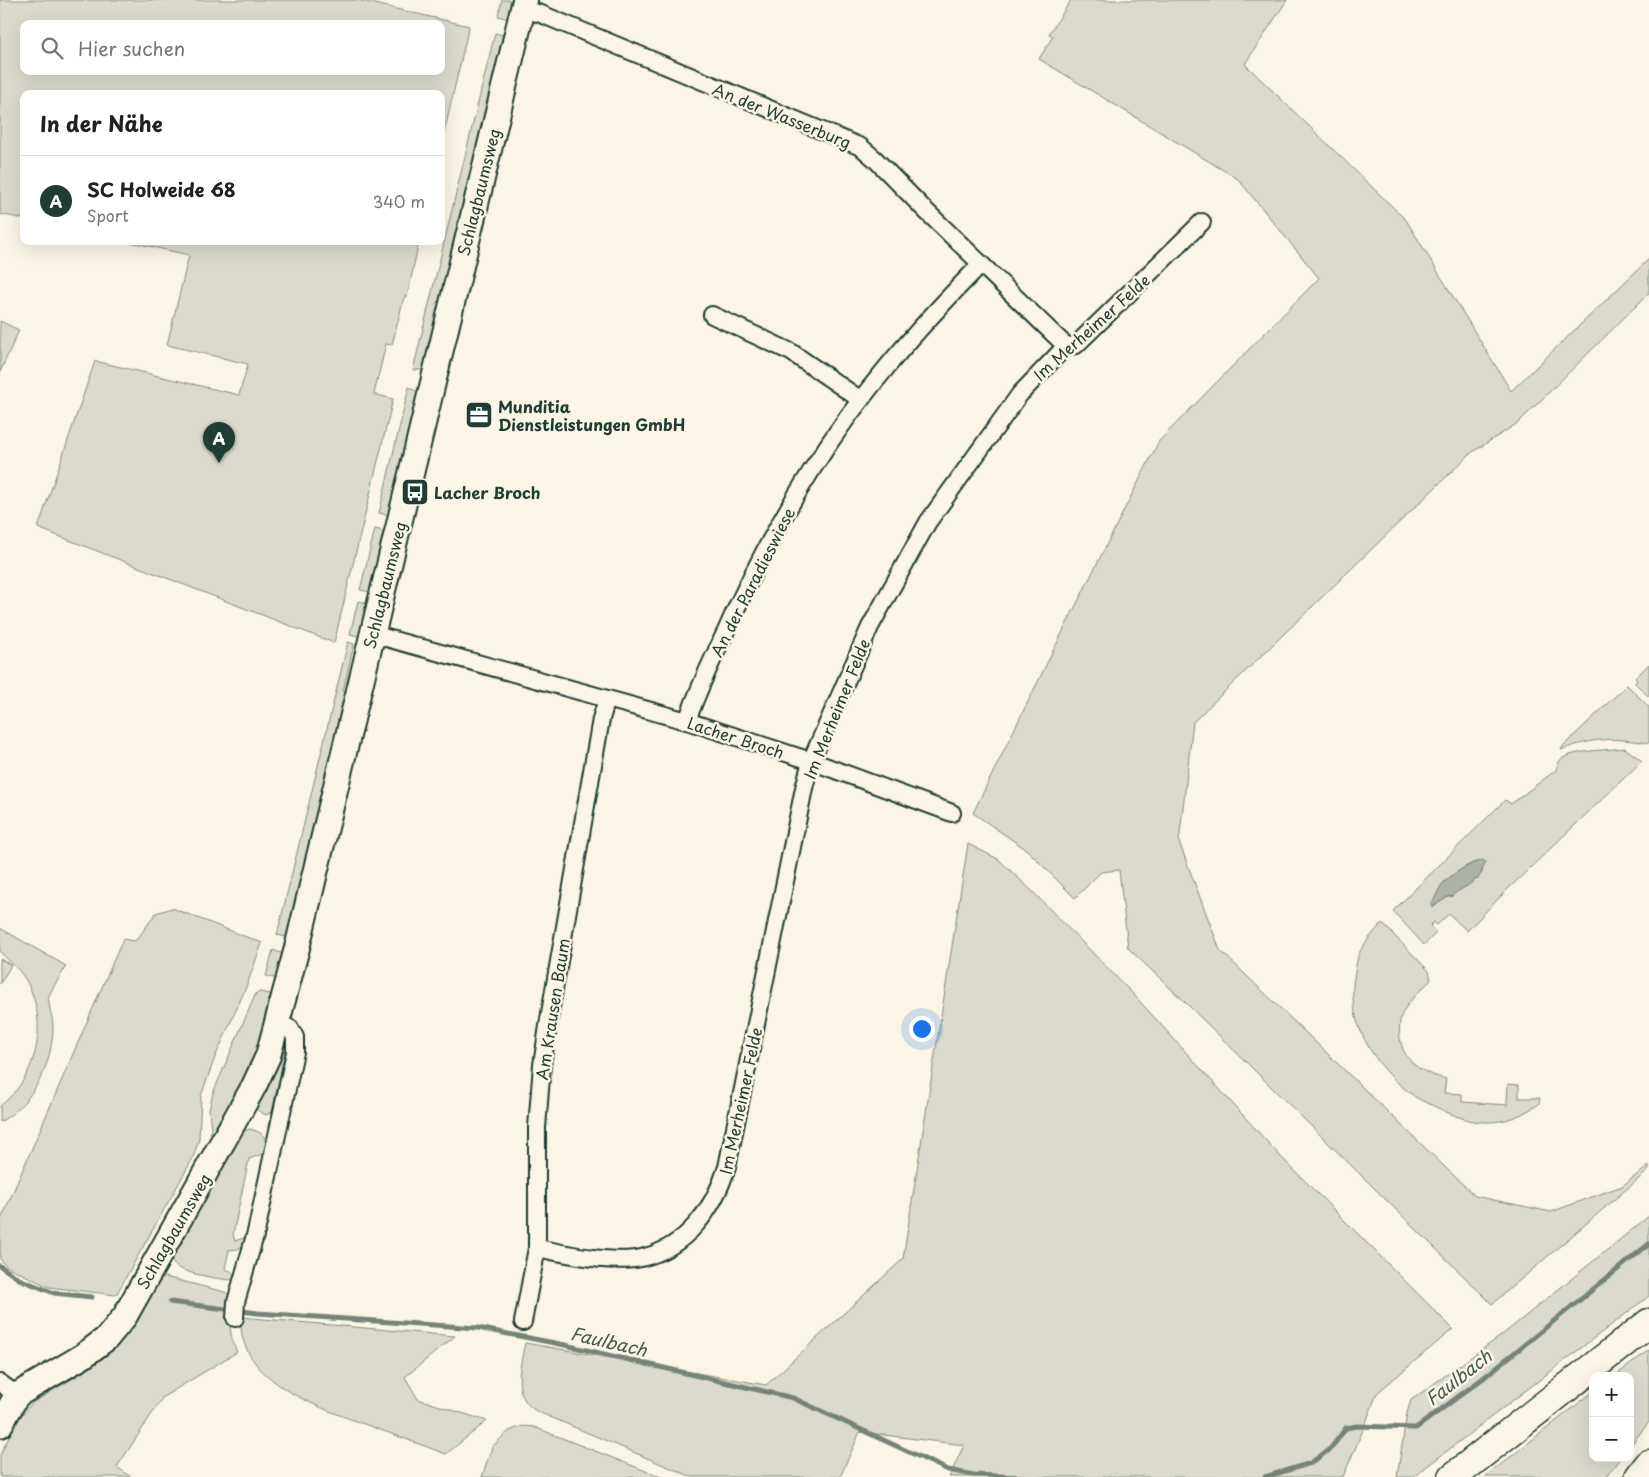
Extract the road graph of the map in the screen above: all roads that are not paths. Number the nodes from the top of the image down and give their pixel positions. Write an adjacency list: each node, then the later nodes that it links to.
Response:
1 (524, 4): 3 (street, An der Wasserburg); 7 (main road, Schlagbaumsweg)
2 (1202, 222): 5 (street, Im Merheimer Felde)
3 (981, 264): 5 (street, An der Wasserburg); 6 (street, An der Paradieswiese)
4 (712, 315): 6 (street)
5 (1066, 346): 10 (street, Im Merheimer Felde)
6 (861, 400): 9 (street, An der Paradieswiese)
7 (372, 634): 8 (street, Lacher Broch); 12 (main road, Schlagbaumsweg)
8 (607, 699): 9 (street, Lacher Broch); 13 (street, Am Krausen Baum)
9 (687, 721): 10 (street, Lacher Broch)
10 (811, 761): 11 (street, Lacher Broch); 13 (street, Im Merheimer Felde)
11 (952, 813)
12 (277, 1025): 14 (street); 17 (main road, Schlagbaumsweg)
13 (537, 1248): 15 (street, Am Krausen Baum)
14 (236, 1310)
15 (523, 1322)
16 (1649, 1323): 20 (highway)
17 (9, 1389): 18 (main road, Schlagbaumsweg)
18 (0, 1425)
19 (1649, 1464): 21 (highway)
20 (1455, 1474)
21 (1639, 1477)

